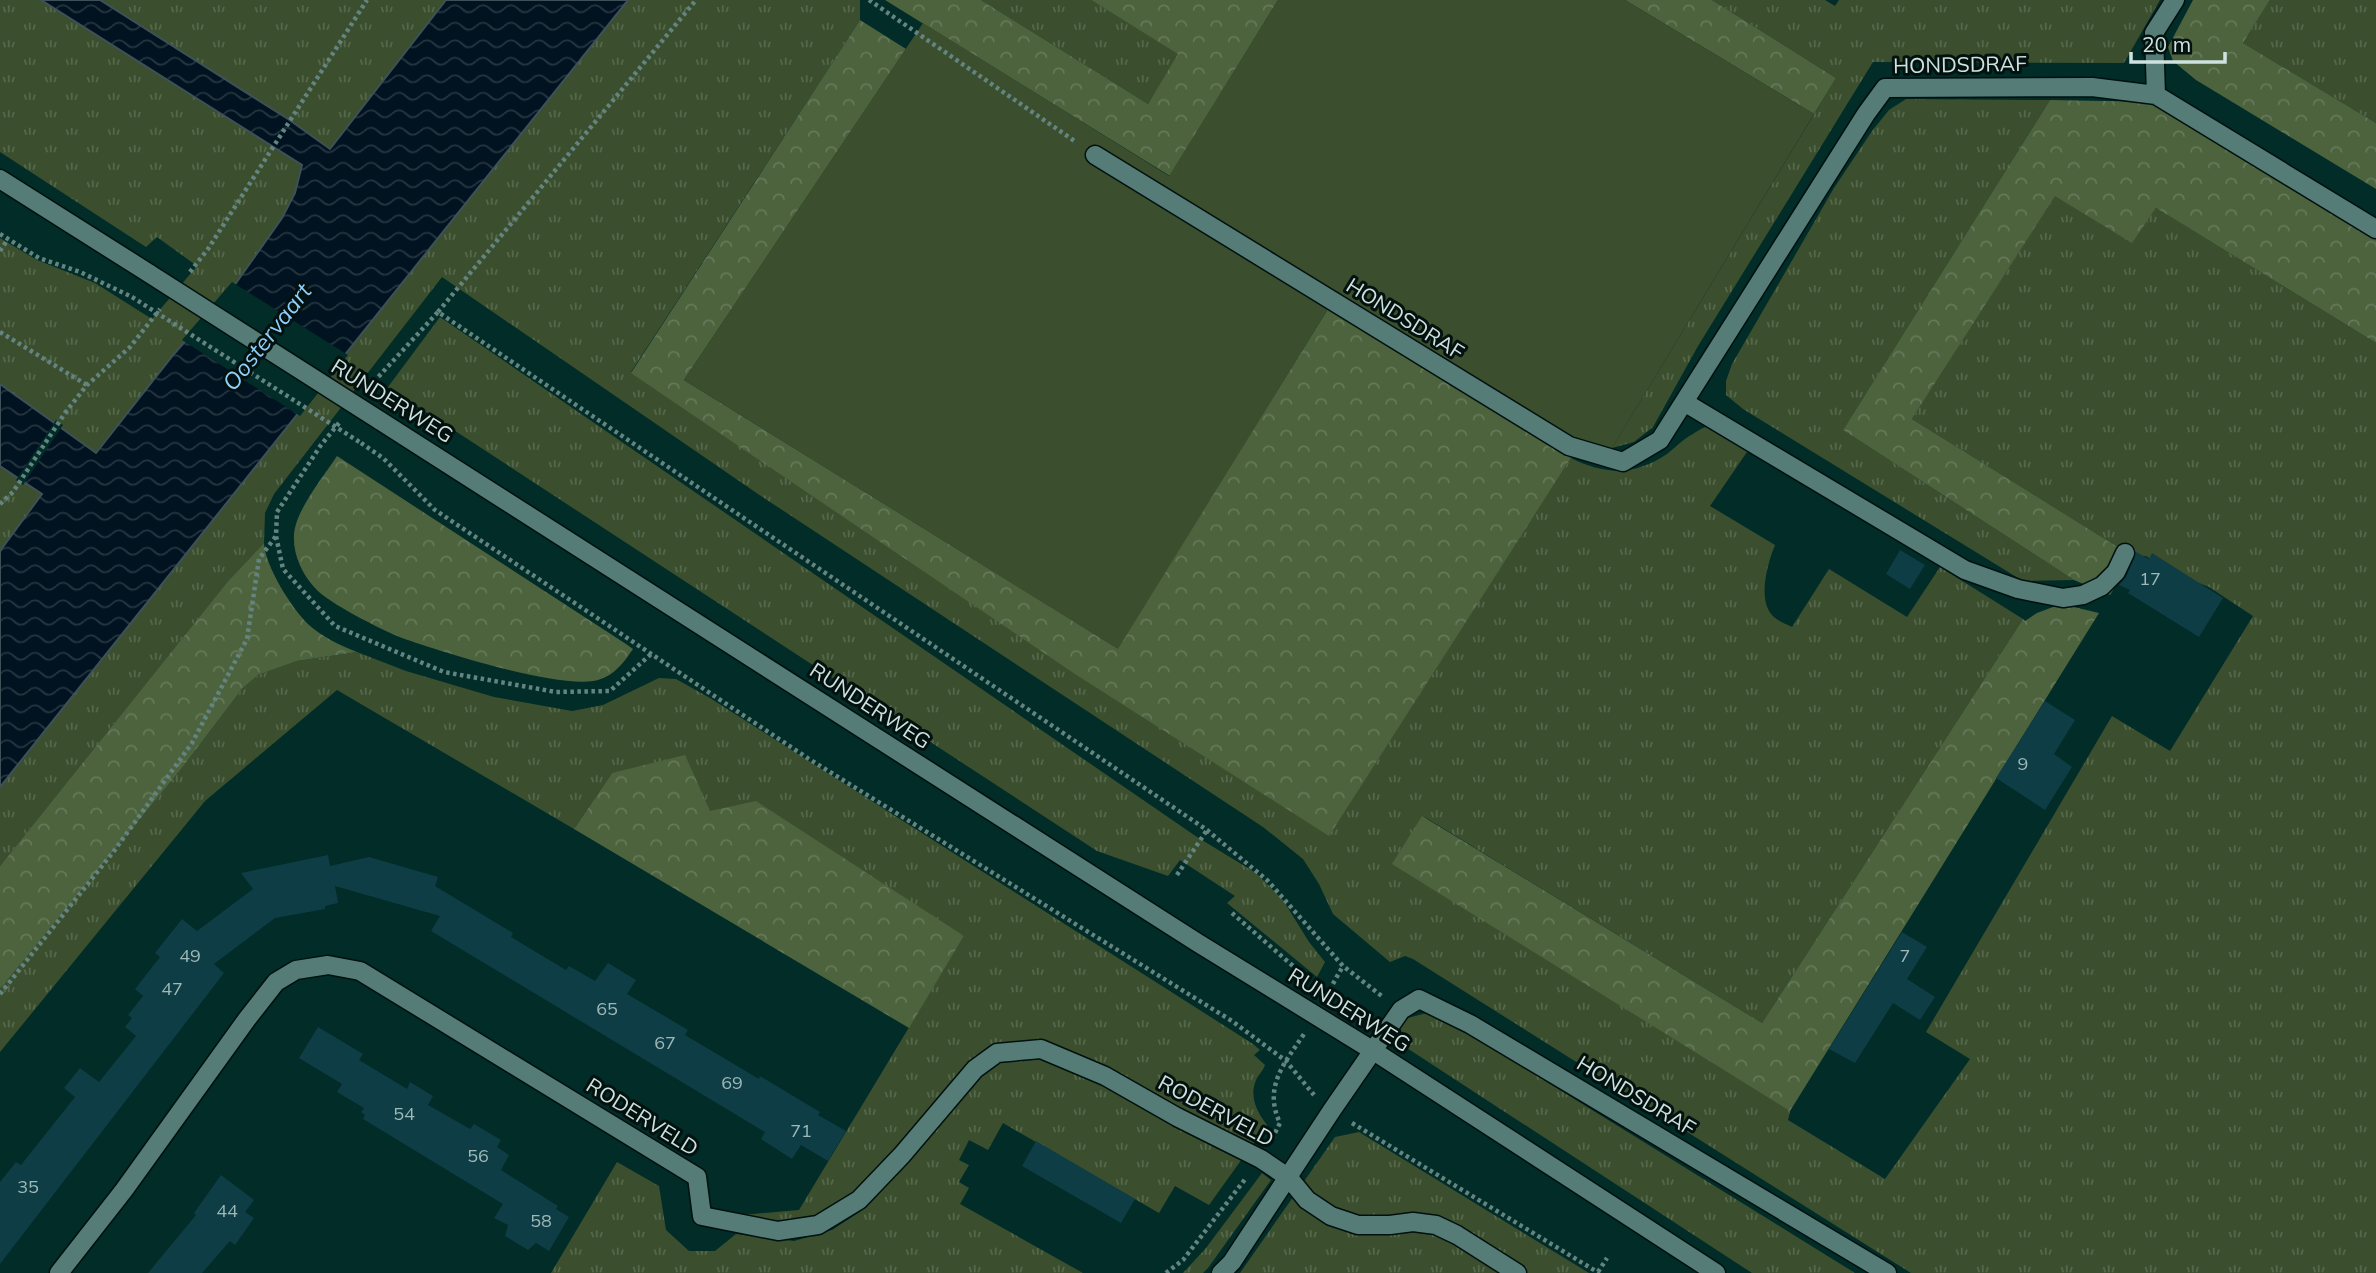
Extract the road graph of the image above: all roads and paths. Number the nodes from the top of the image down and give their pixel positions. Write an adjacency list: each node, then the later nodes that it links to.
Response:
1 (367, 0): 7 (path)
2 (696, 0): 13 (path)
3 (869, 0): 6 (path)
4 (2175, 0): 5 (street)
5 (2156, 95): 9 (street, HONDSDRAF); 16 (street, HONDSDRAF)
6 (1095, 155): 16 (street, HONDSDRAF)
7 (257, 172)
8 (0, 178): 27 (street, RUNDERWEG, bridge)
9 (2376, 229)
10 (0, 234): 11 (path)
11 (8, 239): 12 (path); 29 (path, bridge)
12 (0, 251)
13 (439, 312)
14 (0, 332): 15 (path)
15 (87, 385)
16 (1684, 402): 20 (street)
17 (65, 413): 18 (path)
18 (0, 504)
19 (276, 536): 25 (path)
20 (2125, 553)
21 (1207, 830): 22 (path)
22 (1177, 875)
23 (1232, 913): 26 (path)
24 (1343, 966): 26 (path)
25 (0, 994)
26 (1326, 995): 27 (path)
27 (1315, 1014): 28 (street, RUNDERWEG); 29 (path)
28 (1372, 1051): 30 (street); 39 (street, RUNDERWEG); 40 (street, HONDSDRAF)
29 (1286, 1061): 30 (path); 31 (path)
30 (1332, 1110): 32 (street); 38 (path)
31 (1261, 1159): 32 (street, RODERVELD); 34 (street, RODERVELD); 35 (path)
32 (1289, 1178): 36 (street); 37 (street, RODERVELD)
33 (1607, 1258): 38 (path)
34 (59, 1273)
35 (1166, 1273)
36 (1221, 1273)
37 (1517, 1273)
38 (1599, 1273)
39 (1716, 1273)
40 (1887, 1273)

